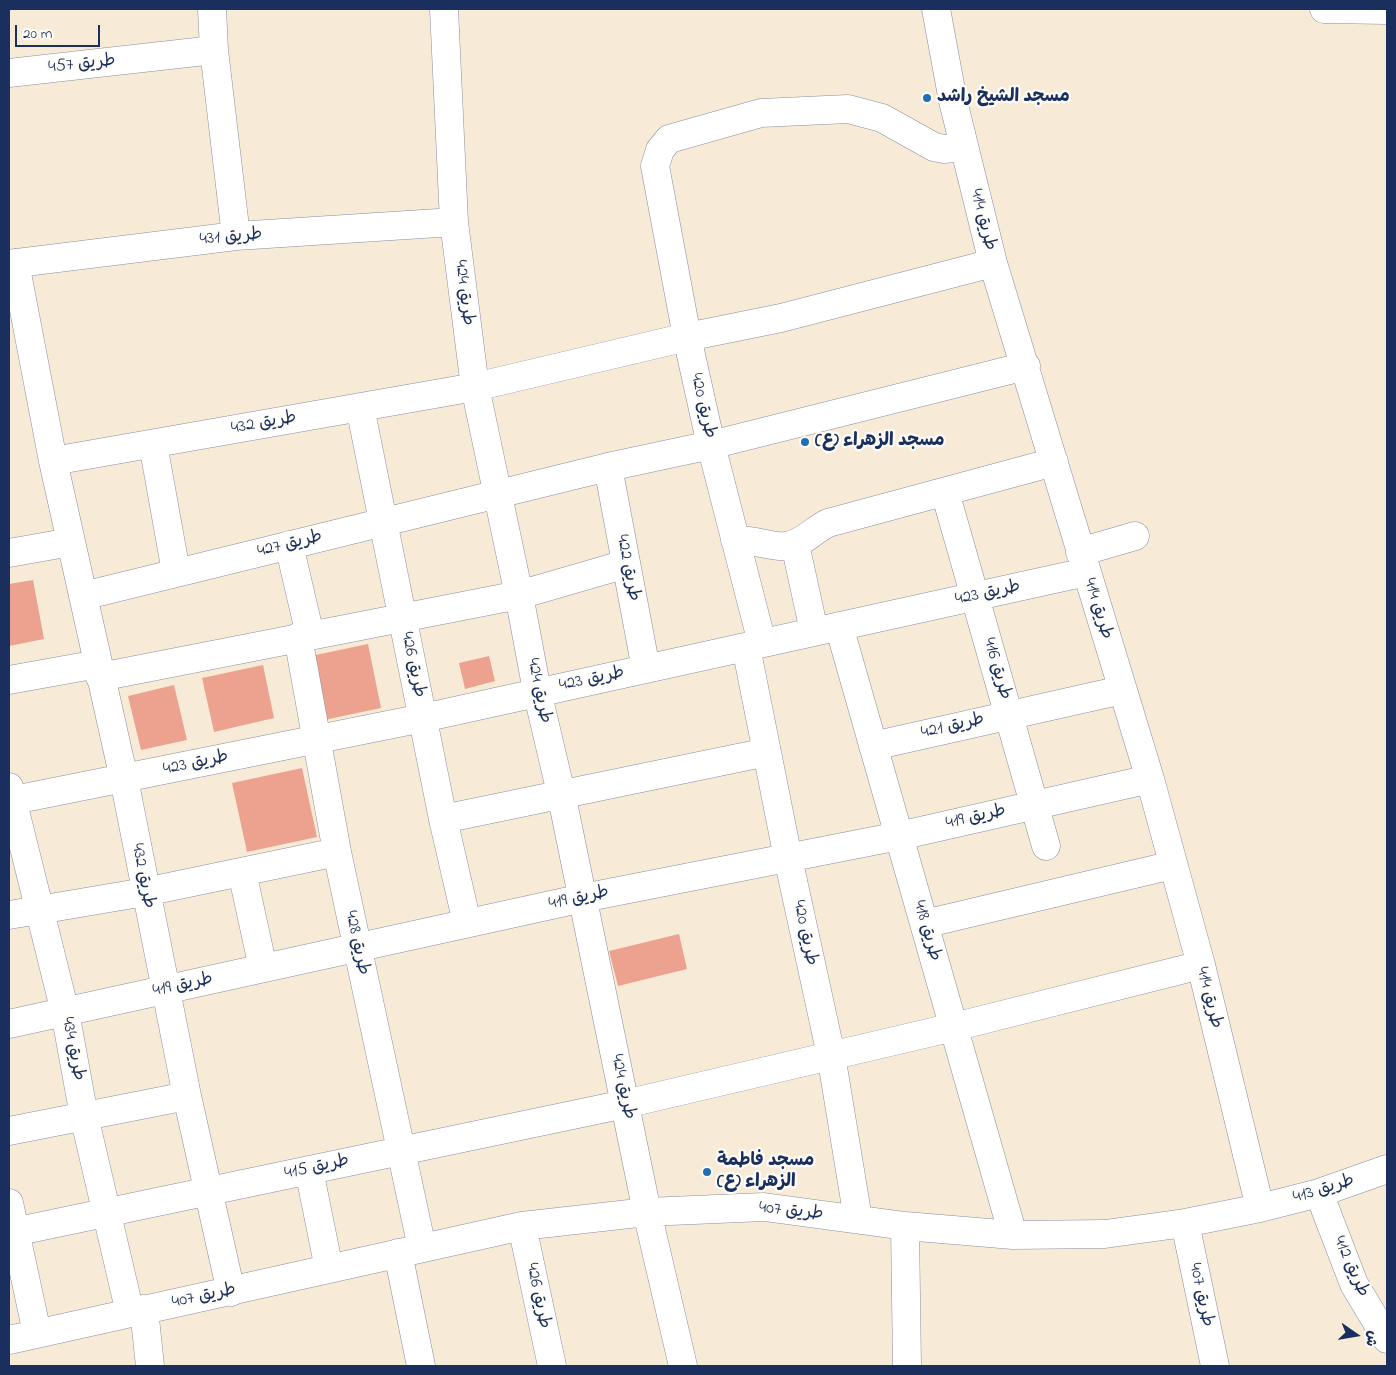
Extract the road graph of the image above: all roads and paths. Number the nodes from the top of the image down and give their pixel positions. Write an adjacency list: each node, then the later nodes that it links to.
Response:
1 (212, 9): 6 (street)
2 (444, 9): 9 (street, طريق 424)
3 (936, 9): 8 (street, طريق 414)
4 (1324, 9): 5 (street)
5 (1387, 10)
6 (214, 50): 7 (street, طريق 457); 10 (street)
7 (9, 73)
8 (964, 147): 12 (street, طريق 414); 13 (street, طريق 420)
9 (454, 222): 10 (street, طريق 431); 15 (street, طريق 424)
10 (236, 236): 11 (street, طريق 431)
11 (12, 263): 19 (street, طريق 432)
12 (993, 263): 13 (street, طريق 432); 14 (street, طريق 414)
13 (687, 337): 15 (street, طريق 432); 18 (street, طريق 420)
14 (1026, 366): 18 (street, طريق 427); 20 (street, طريق 414)
15 (475, 387): 16 (street, طريق 432); 23 (street, طريق 424)
16 (360, 407): 17 (street, طريق 432); 24 (street, طريق 426)
17 (153, 444): 19 (street, طريق 432); 33 (street)
18 (711, 445): 21 (street, طريق 427); 26 (street, طريق 420)
19 (54, 461): 27 (street, طريق 432)
20 (1054, 462): 22 (street); 31 (street, طريق 414)
21 (608, 467): 23 (street, طريق 427); 32 (street, طريق 422)
22 (945, 492): 28 (street); 36 (street, طريق 416)
23 (498, 494): 24 (street, طريق 427); 34 (street, طريق 424)
24 (383, 522): 29 (street, طريق 427); 37 (street, طريق 426)
25 (1135, 536): 31 (street, طريق 423)
26 (735, 540): 28 (street); 40 (street, طريق 420)
27 (71, 542): 30 (street); 35 (street, طريق 432)
28 (795, 544): 38 (street, طريق 418)
29 (290, 545): 33 (street, طريق 427); 39 (street, طريق 428)
30 (9, 553)
31 (1083, 562): 36 (street, طريق 423); 44 (street, طريق 414)
32 (626, 564): 34 (street); 41 (street, طريق 422)
33 (176, 572): 35 (street, طريق 427)
34 (519, 595): 37 (street); 45 (street, طريق 424)
35 (83, 596): 42 (street, طريق 432)
36 (975, 596): 38 (street, طريق 423); 46 (street, طريق 416)
37 (402, 617): 39 (street); 47 (street, طريق 426)
38 (827, 629): 40 (street, طريق 423); 49 (street, طريق 418)
39 (304, 636): 42 (street); 48 (street, طريق 428)
40 (754, 645): 41 (street, طريق 423); 50 (street, طريق 420)
41 (646, 669): 45 (street, طريق 423)
42 (99, 670): 43 (street); 51 (street, طريق 432)
43 (9, 680)
44 (1122, 690): 46 (street, طريق 421); 52 (street, طريق 414)
45 (536, 691): 47 (street, طريق 423); 53 (street, طريق 424)
46 (1008, 714): 49 (street, طريق 421); 55 (street, طريق 416)
47 (423, 718): 48 (street, طريق 423); 56 (street, طريق 426)
48 (316, 739): 51 (street, طريق 423); 59 (street, طريق 428)
49 (873, 746): 57 (street, طريق 418)
50 (767, 752): 53 (street); 60 (street, طريق 420)
51 (124, 779): 54 (street, طريق 423); 63 (street, طريق 432)
52 (1150, 779): 55 (street, طريق 419); 61 (street, طريق 414)
53 (561, 793): 56 (street); 64 (street, طريق 424)
54 (10, 796): 65 (street, طريق 434)
55 (1034, 804): 57 (street, طريق 419); 58 (street, طريق 416)
56 (443, 819): 67 (street, طريق 426)
57 (900, 836): 60 (street, طريق 419); 68 (street, طريق 418)
58 (1046, 846)
59 (337, 852): 62 (street); 69 (street, طريق 428)
60 (788, 858): 64 (street, طريق 419); 76 (street, طريق 420)
61 (1173, 865): 68 (street); 70 (street, طريق 414)
62 (242, 872): 63 (street); 71 (street)
63 (145, 892): 65 (street); 72 (street, طريق 432)
64 (583, 898): 67 (street, طريق 419); 78 (street, طريق 424)
65 (40, 910): 66 (street); 73 (street, طريق 434)
66 (9, 915)
67 (467, 923): 69 (street, طريق 419)
68 (924, 924): 75 (street, طريق 418)
69 (357, 947): 71 (street, طريق 419); 81 (street, طريق 428)
70 (1200, 965): 75 (street, طريق 415); 87 (street, طريق 414)
71 (264, 968): 72 (street, طريق 419)
72 (165, 990): 73 (street, طريق 419); 77 (street, طريق 432)
73 (65, 1012): 74 (street, طريق 419); 79 (street, طريق 434)
74 (9, 1024)
75 (954, 1027): 76 (street, طريق 415); 95 (street, طريق 418)
76 (831, 1055): 78 (street, طريق 415); 90 (street, طريق 420)
77 (187, 1096): 79 (street); 84 (street, طريق 432)
78 (625, 1104): 81 (street, طريق 415); 89 (street, طريق 424)
79 (84, 1116): 80 (street); 88 (street, طريق 434)
80 (9, 1131)
81 (402, 1150): 83 (street, طريق 415); 96 (street, طريق 428)
82 (1387, 1169): 85 (street, طريق 413)
83 (309, 1170): 84 (street, طريق 415); 97 (street)
84 (208, 1191): 88 (street, طريق 415); 98 (street, طريق 432)
85 (1319, 1193): 87 (street, طريق 413); 100 (street, طريق 412)
86 (9, 1202): 94 (street)
87 (1260, 1208): 91 (street, طريق 407)
88 (107, 1212): 94 (street, طريق 415); 99 (street, طريق 434)
89 (647, 1212): 90 (street, طريق 407); 92 (street, طريق 407); 106 (street, طريق 424)
90 (858, 1220): 93 (street, طريق 407)
91 (1185, 1223): 95 (street, طريق 407); 108 (street, طريق 407)
92 (522, 1226): 96 (street, طريق 407); 105 (street, طريق 426)
93 (905, 1226): 95 (street, طريق 407); 107 (street)
94 (12, 1232): 101 (street)
95 (1013, 1235)
96 (410, 1250): 97 (street, طريق 407); 104 (street)
97 (329, 1269): 98 (street, طريق 407)
98 (231, 1292): 99 (street, طريق 407)
99 (137, 1311): 101 (street, طريق 407); 103 (street, طريق 434)
100 (1385, 1332)
101 (37, 1333): 102 (street, طريق 407)
102 (9, 1340)
103 (150, 1366)
104 (421, 1366)
105 (552, 1366)
106 (683, 1366)
107 (907, 1366)
108 (1215, 1366)

